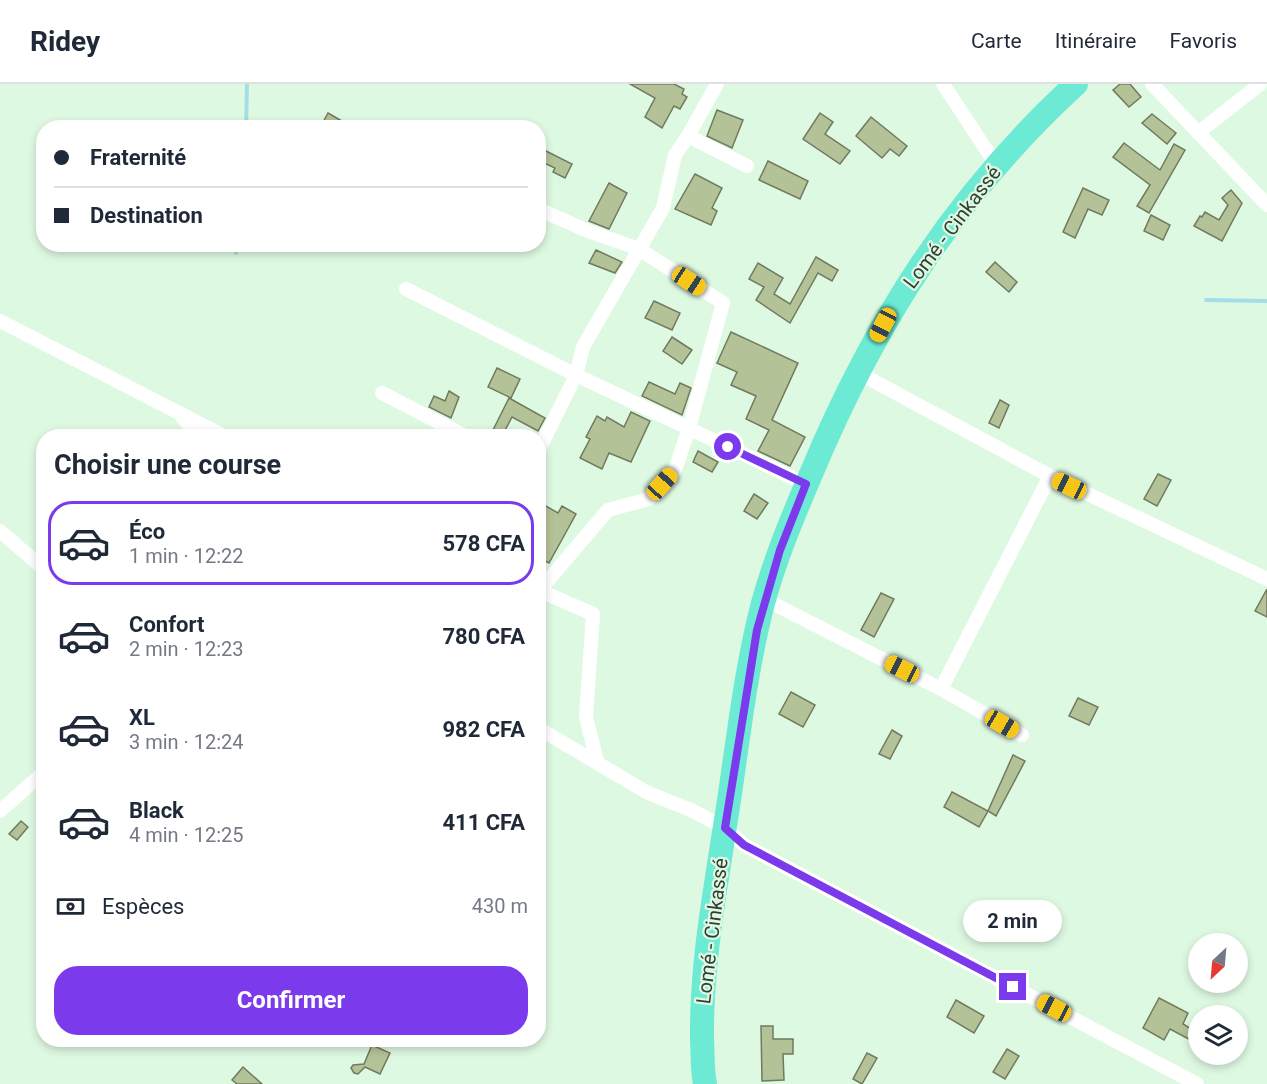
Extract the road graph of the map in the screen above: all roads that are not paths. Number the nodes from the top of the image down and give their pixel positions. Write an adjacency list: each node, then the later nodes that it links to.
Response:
1 (717, 84): 7 (street)
2 (943, 84): 9 (street)
3 (1076, 84): 9 (highway, Lomé - Cinkassé)
4 (1152, 84): 6 (street)
5 (1260, 84): 6 (street)
6 (1198, 133): 10 (street)
7 (688, 136): 8 (street); 12 (street)
8 (747, 166)
9 (997, 166): 15 (highway, Lomé - Cinkassé)
10 (1267, 205)
11 (546, 213): 12 (street)
12 (639, 249): 16 (street); 19 (street)
13 (406, 289): 16 (street)
14 (0, 321): 18 (street)
15 (858, 372): 24 (street); 25 (highway, Lomé - Cinkassé)
16 (576, 375): 19 (street); 23 (street)
17 (382, 393): 22 (street)
18 (180, 414): 20 (street); 21 (street)
19 (689, 428): 25 (street); 29 (street)
20 (192, 429)
21 (210, 429)
22 (451, 429)
23 (546, 436)
24 (1050, 476): 28 (street); 32 (street)
25 (806, 484): 31 (highway, Lomé - Cinkassé)
26 (0, 531): 27 (street)
27 (36, 562)
28 (1267, 579)
29 (546, 583)
30 (546, 594): 35 (street)
31 (764, 599): 32 (street); 38 (highway, Lomé - Cinkassé)
32 (941, 689): 34 (street)
33 (546, 732): 35 (street)
34 (1022, 735)
35 (597, 761): 38 (street)
36 (36, 779): 37 (street)
37 (0, 811)
38 (725, 828): 39 (highway, Lomé - Cinkassé); 40 (street)
39 (705, 1084)
40 (1197, 1084)

